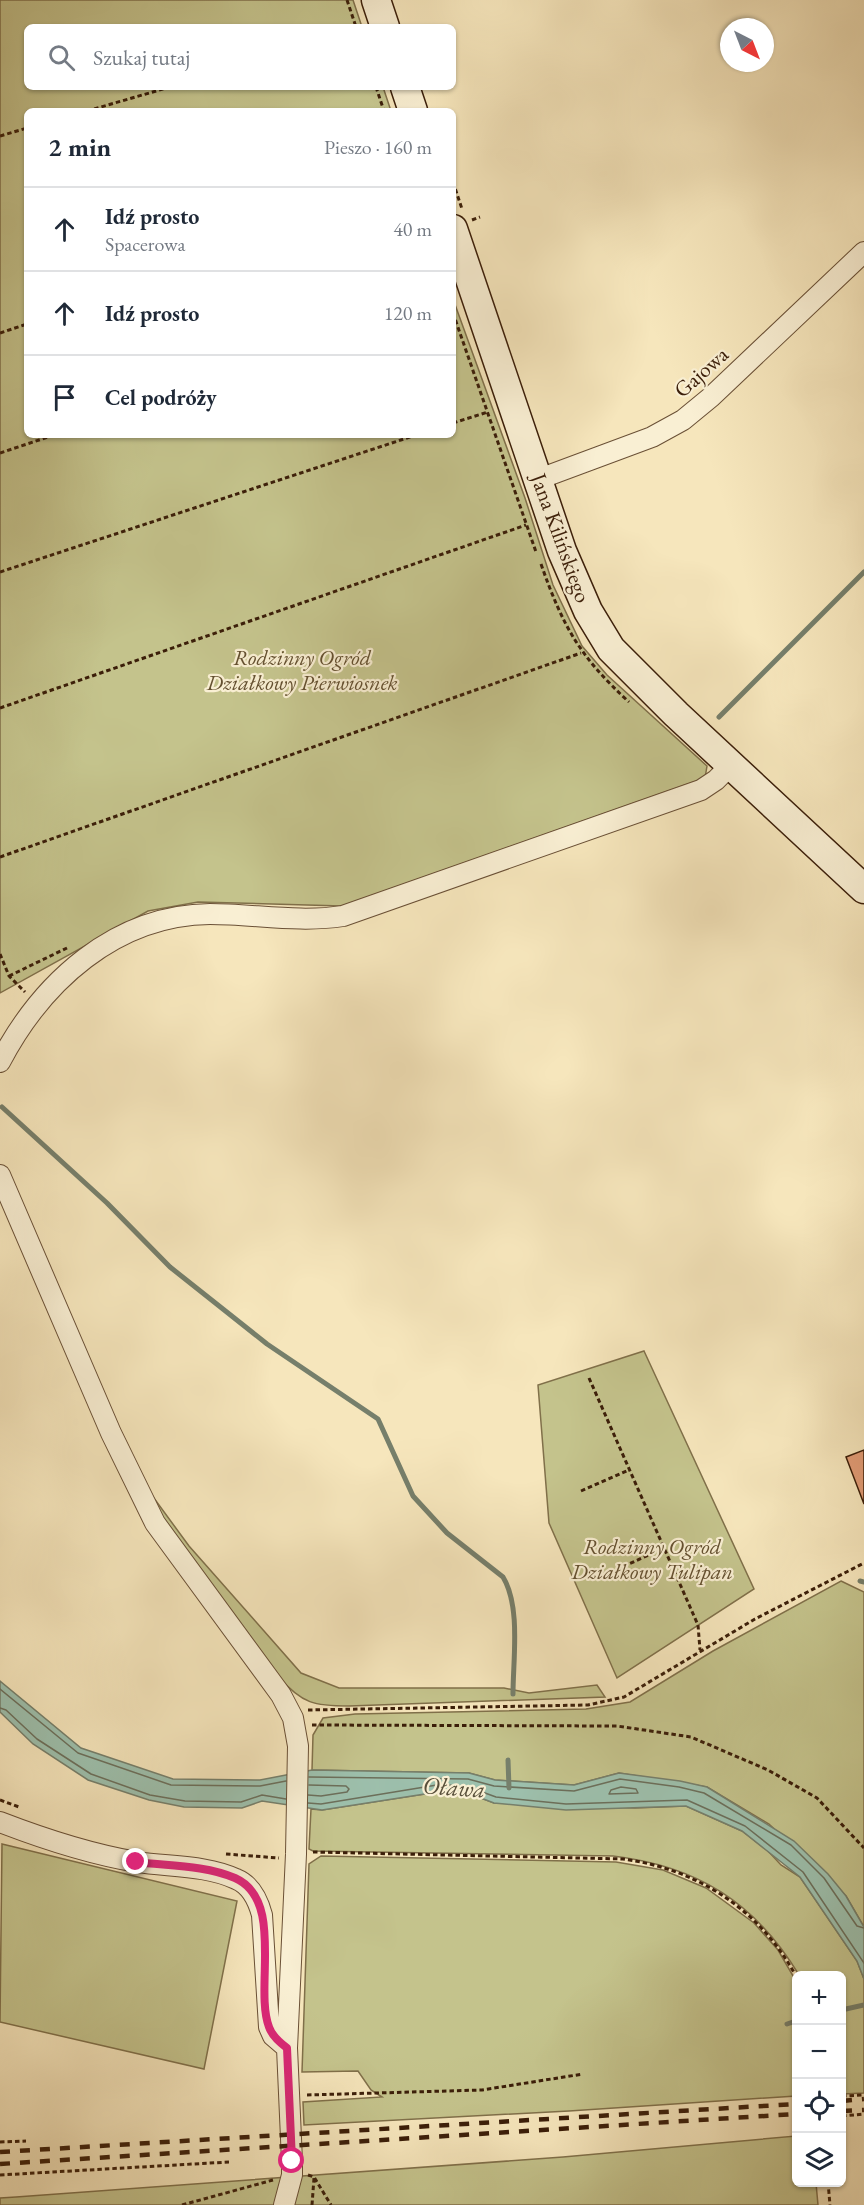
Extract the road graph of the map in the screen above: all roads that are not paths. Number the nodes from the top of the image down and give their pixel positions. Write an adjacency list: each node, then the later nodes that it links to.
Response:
1 (376, 0): 2 (street)
2 (384, 24)
3 (406, 90): 4 (street)
4 (412, 108)
5 (456, 238): 7 (street, Jana Kilińskiego)
6 (864, 252): 7 (street, Gajowa)
7 (538, 478): 8 (street, Jana Kilińskiego)
8 (731, 765): 9 (street, Jana Kilińskiego); 10 (street)
9 (864, 889)
10 (0, 1062)
11 (0, 1175): 13 (street)
12 (0, 1822): 13 (street)
13 (287, 2056): 14 (street)
14 (284, 2205)

